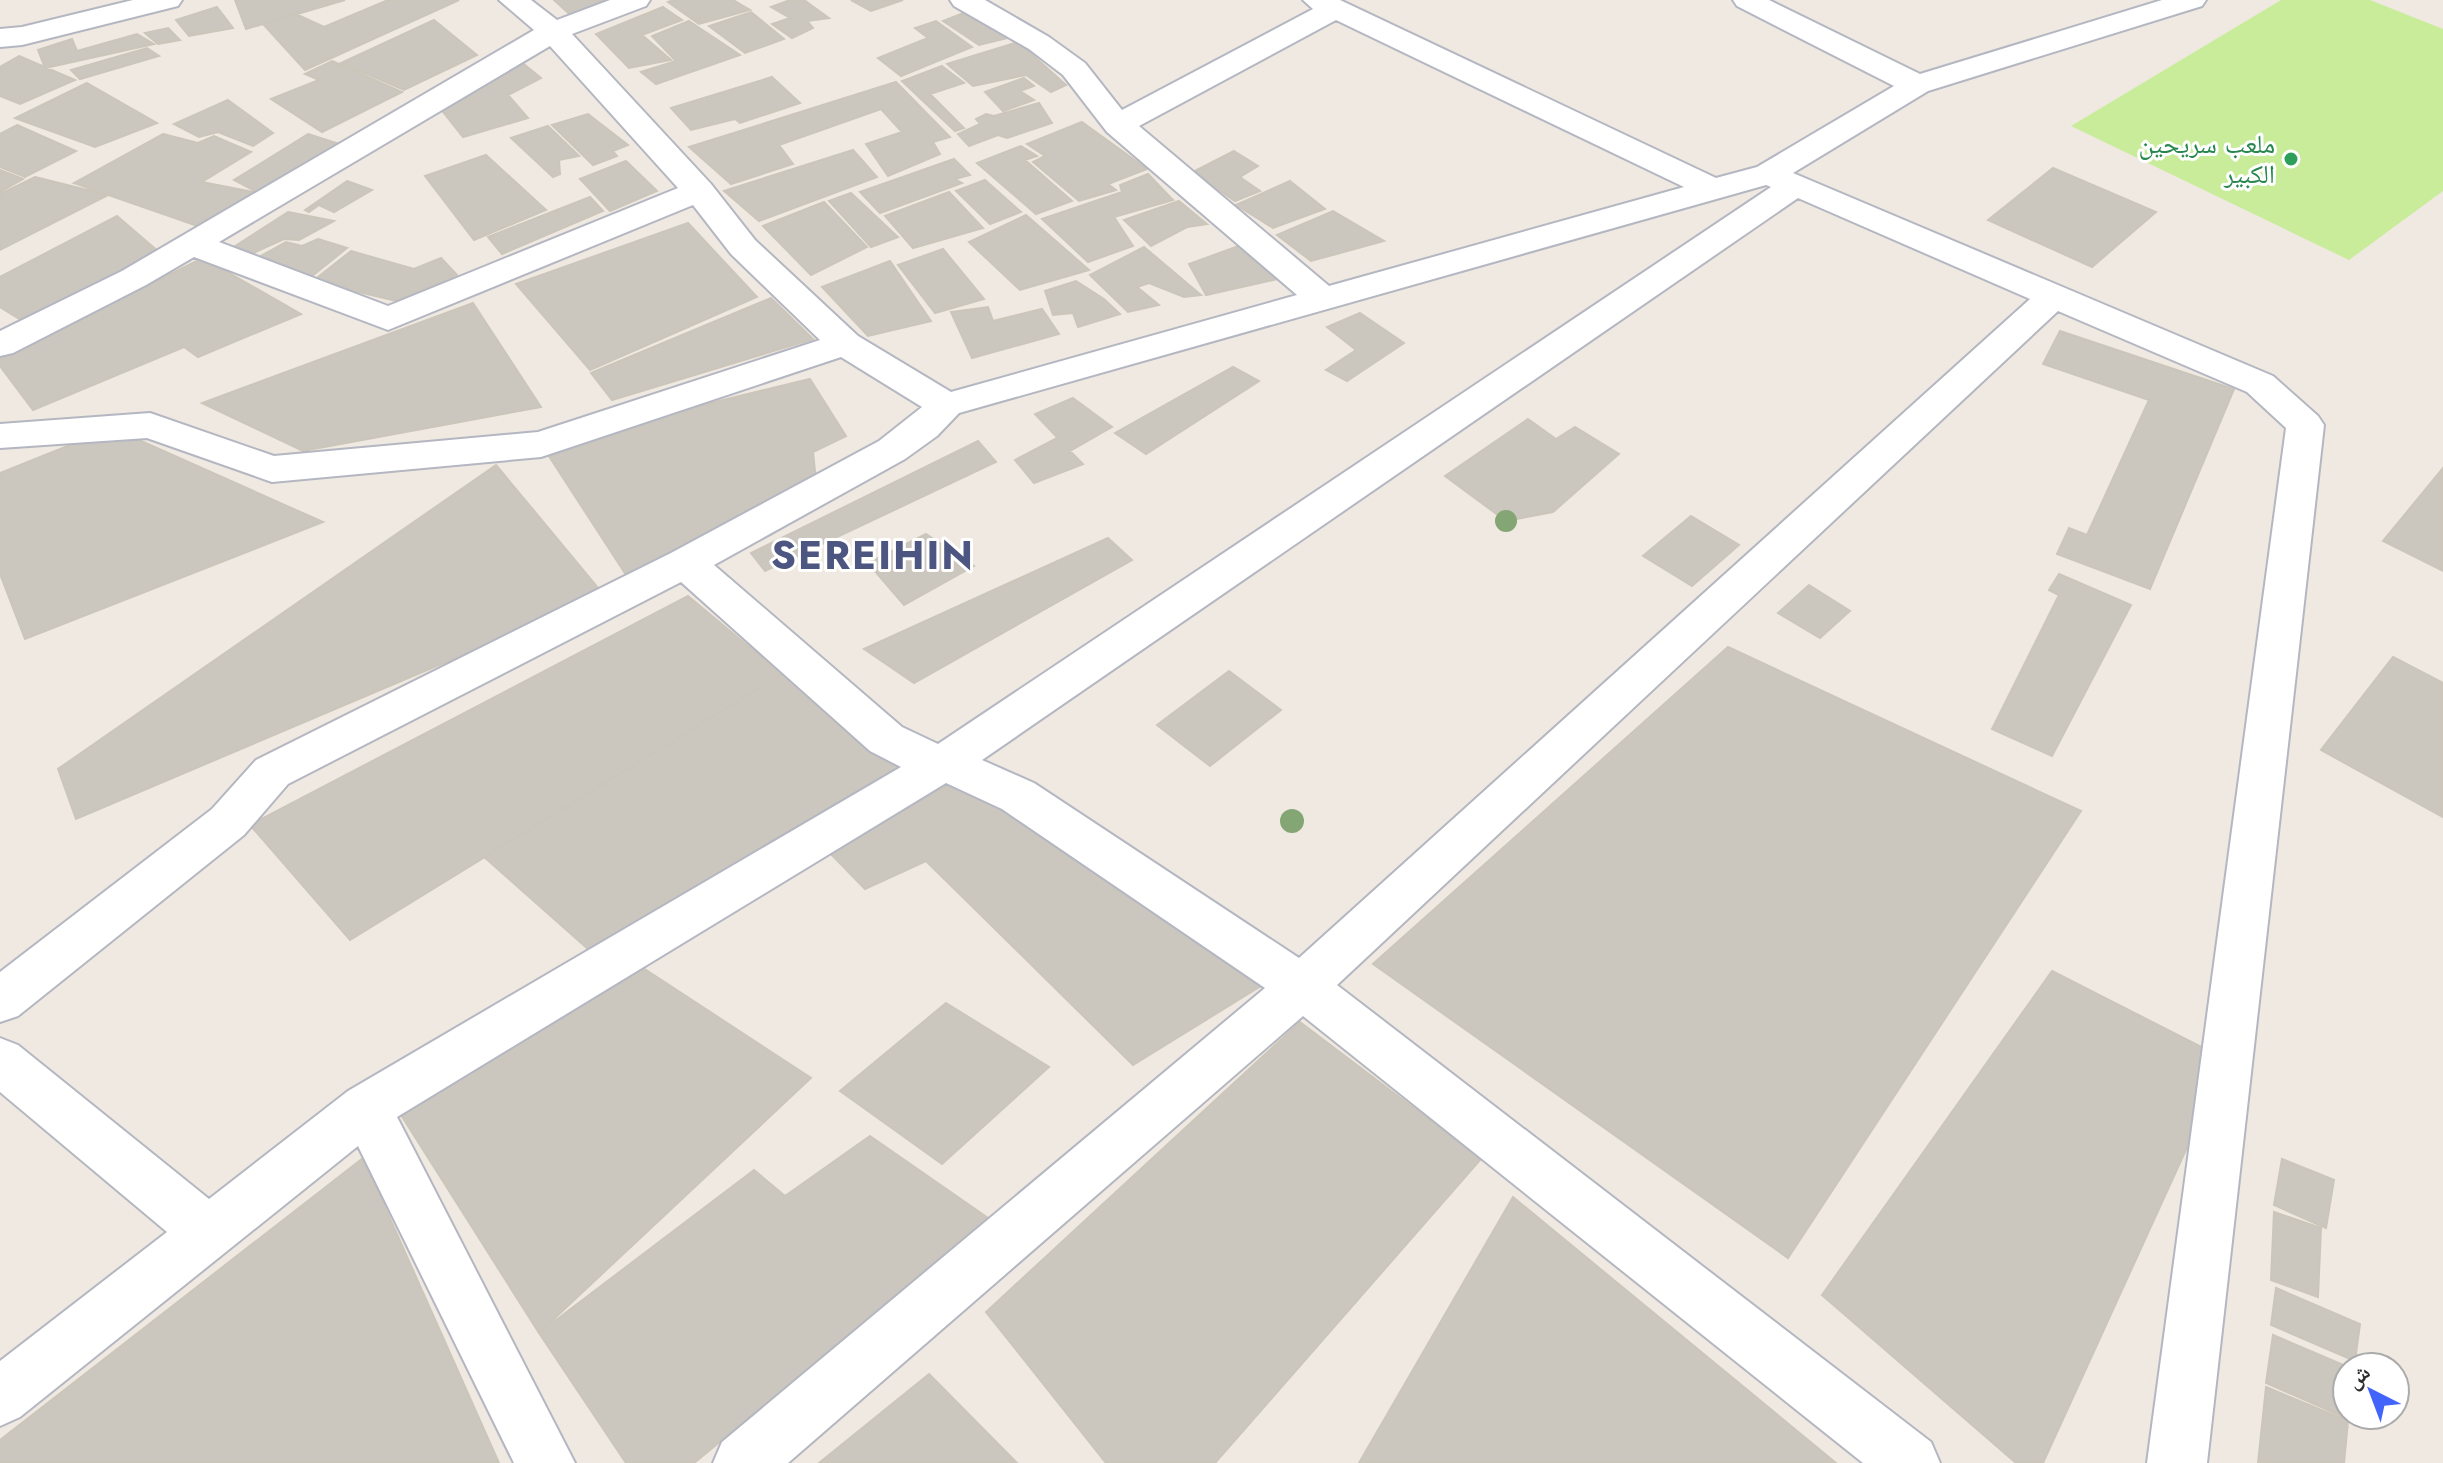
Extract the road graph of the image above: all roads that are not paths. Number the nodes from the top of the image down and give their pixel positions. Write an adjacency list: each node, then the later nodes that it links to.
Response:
1 (168, 0): 9 (street)
2 (513, 0): 8 (street)
3 (636, 0): 8 (street)
4 (964, 0): 11 (street)
5 (1747, 0): 10 (street)
6 (2192, 0): 10 (street)
7 (1326, 4): 11 (street); 13 (street)
8 (554, 31): 14 (street); 15 (street)
9 (7, 40)
10 (1917, 85): 12 (street)
11 (1118, 125): 17 (street)
12 (1782, 180): 13 (street); 16 (street); 23 (street)
13 (1715, 190): 17 (street)
14 (699, 191): 15 (street); 18 (street)
15 (192, 244): 19 (street)
16 (2055, 295): 24 (street); 33 (street)
17 (1323, 299): 20 (street)
18 (845, 344): 20 (street); 21 (street)
19 (0, 345)
20 (946, 405): 22 (street)
21 (0, 436)
22 (685, 563): 23 (street); 25 (street)
23 (944, 763): 24 (street); 27 (street)
24 (1302, 986): 31 (street); 32 (street)
25 (0, 1001)
26 (0, 1061): 28 (street)
27 (366, 1108): 28 (street); 30 (street)
28 (208, 1232): 29 (street)
29 (0, 1397)
30 (545, 1463)
31 (743, 1463)
32 (1910, 1463)
33 (2177, 1463)

